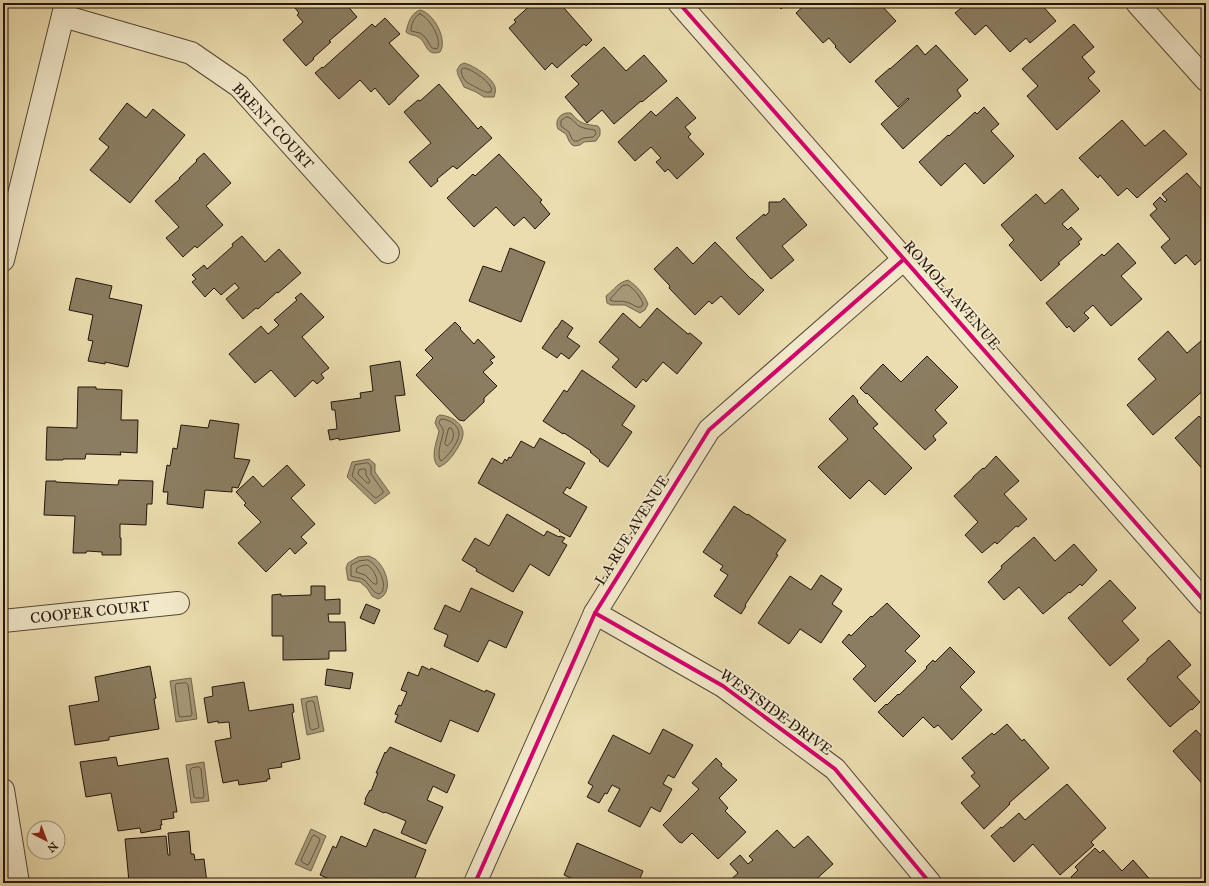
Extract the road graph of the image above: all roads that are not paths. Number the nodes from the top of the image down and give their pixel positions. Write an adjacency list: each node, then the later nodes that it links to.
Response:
1 (679, 3): 6 (street, ROMOLA AVENUE)
2 (1136, 3): 4 (street)
3 (65, 10): 5 (street, BRENT COURT); 7 (street)
4 (1206, 80)
5 (388, 252)
6 (904, 259): 8 (street, ROMOLA AVENUE); 10 (street, LA RUE AVENUE)
7 (3, 260)
8 (1206, 603)
9 (178, 604): 11 (street, COOPER COURT)
10 (595, 613): 14 (street, LA RUE AVENUE); 15 (street, WESTSIDE DRIVE)
11 (3, 621)
12 (3, 790): 13 (street)
13 (18, 883)
14 (475, 883)
15 (930, 883)

